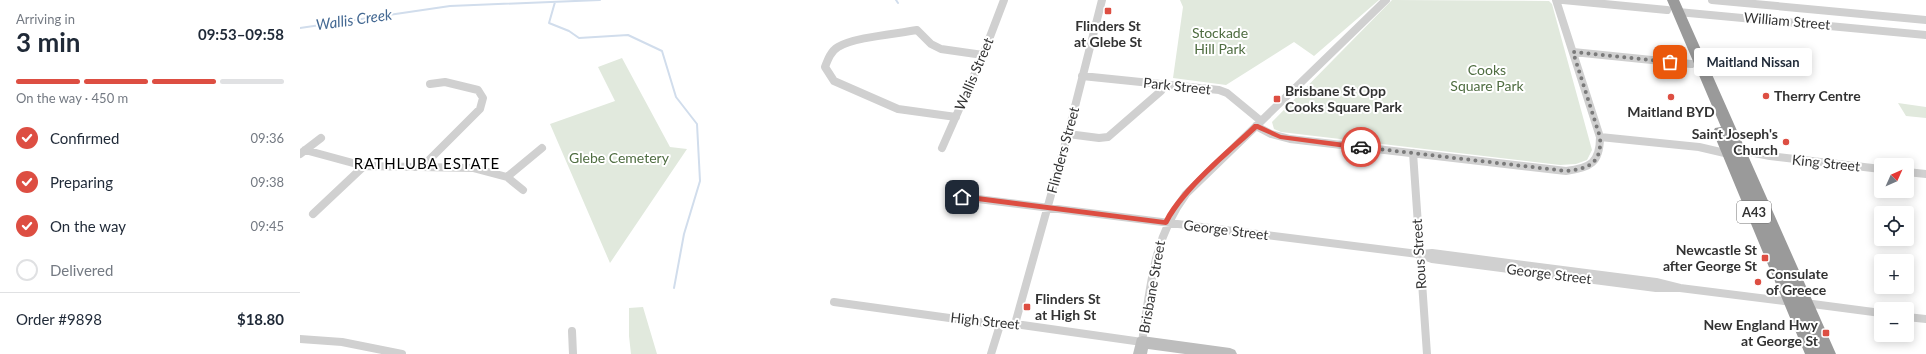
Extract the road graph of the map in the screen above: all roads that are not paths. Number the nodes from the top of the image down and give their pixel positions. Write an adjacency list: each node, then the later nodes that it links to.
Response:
1 (1004, 0): 14 (street, Wallis Street)
2 (1102, 0): 16 (street, Flinders Street)
3 (1386, 0): 20 (street, Brisbane Street)
4 (1556, 0): 13 (street, Park Street)
5 (1563, 0): 7 (street, William Street)
6 (1711, 0): 8 (street, William Street); 9 (street, William Street)
7 (1670, 5): 9 (street, William Street); 15 (highway, A43); 28 (highway, A43)
8 (1845, 12): 10 (street, William Street); 11 (street, William Street)
9 (1718, 14): 11 (street, William Street)
10 (1926, 20)
11 (1856, 28): 12 (street, William Street)
12 (1926, 35)
13 (1573, 52): 15 (street); 22 (street, Park Street)
14 (983, 55): 19 (street, Wallis Street); 19 (street)
15 (1691, 64): 28 (highway, A43)
16 (1082, 76): 18 (street, Park Street); 21 (street, Flinders Street)
17 (430, 84): 31 (street)
18 (1165, 84): 20 (street, Park Street); 21 (street)
19 (956, 117): 26 (street, Wallis Street)
20 (1259, 123): 29 (street, Park Street); 40 (street, Brisbane Street)
21 (1068, 134): 38 (street, Flinders Street)
22 (1600, 137): 24 (street, King Street); 29 (street, Park Street)
23 (321, 138): 27 (street)
24 (1699, 147): 28 (street, King Street); 28 (street, King Street)
25 (542, 148): 35 (street)
26 (942, 148)
27 (303, 152): 30 (street)
28 (1734, 152): 32 (street, King Street); 43 (highway, A43)
29 (1412, 154): 41 (street, Rous Street)
30 (364, 166): 31 (street); 39 (street)
31 (423, 166): 35 (street)
32 (1874, 168)
33 (1914, 173): 34 (street)
34 (1926, 174)
35 (507, 177): 36 (street)
36 (523, 190)
37 (962, 197): 38 (street, George Street)
38 (1047, 208): 40 (street, George Street); 47 (street, Flinders Street)
39 (313, 214)
40 (1166, 222): 41 (street, George Street); 51 (street, Brisbane Street)
41 (1418, 254): 43 (street, George Street); 57 (street, Rous Street)
42 (834, 302): 48 (street, High Street)
43 (1798, 303): 44 (street, George Street); 58 (highway, A43); 59 (highway, A43)
44 (1874, 312)
45 (1914, 318): 46 (street)
46 (1926, 319)
47 (1015, 324): 48 (street, High Street); 51 (street, High Street)
48 (1000, 325): 55 (street)
49 (572, 331): 54 (street)
50 (300, 339): 52 (street)
51 (1141, 348): 56 (main road, High Street)
52 (390, 353): 53 (street)
53 (402, 354)
54 (573, 354)
55 (992, 354)
56 (1230, 354)
57 (1427, 354)
58 (1814, 354)
59 (1827, 354)

